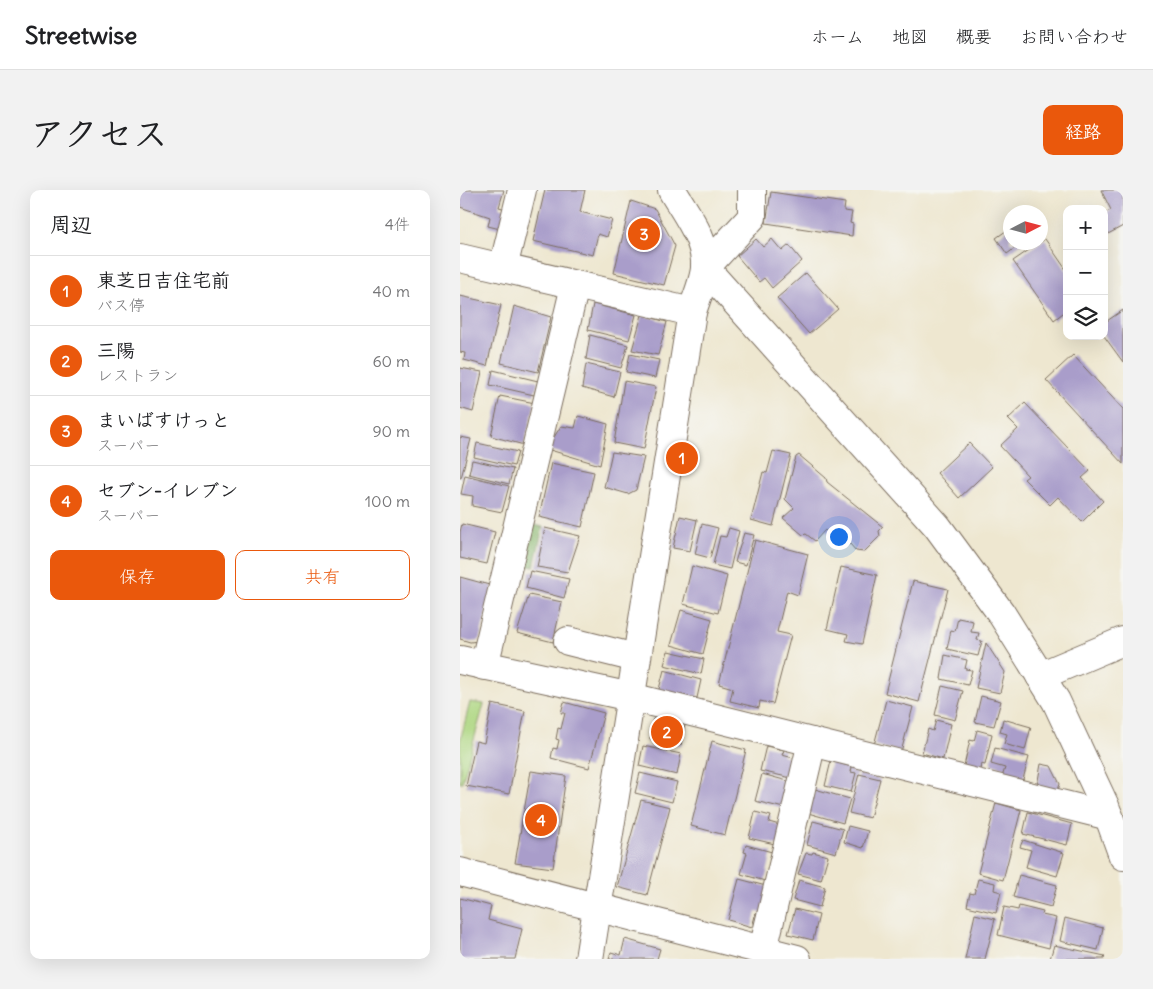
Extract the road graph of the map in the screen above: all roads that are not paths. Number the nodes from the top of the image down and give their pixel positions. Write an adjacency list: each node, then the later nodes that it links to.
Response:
1 (522, 190): 5 (street)
2 (672, 190): 6 (street)
3 (752, 190): 6 (street)
4 (460, 258): 5 (street)
5 (504, 268): 7 (street)
6 (705, 268): 8 (street); 13 (street)
7 (575, 286): 8 (street); 12 (street)
8 (692, 312): 11 (street)
9 (568, 641): 11 (street)
10 (1123, 641): 13 (street)
11 (636, 658): 14 (street)
12 (472, 663): 14 (street)
13 (1040, 676): 16 (street)
14 (631, 697): 15 (street); 19 (street)
15 (812, 742): 16 (street); 20 (street)
16 (1109, 816): 17 (street)
17 (1123, 856)
18 (460, 872): 19 (street)
19 (596, 906): 20 (street); 21 (street)
20 (763, 950): 22 (street)
21 (589, 959)
22 (797, 959)

